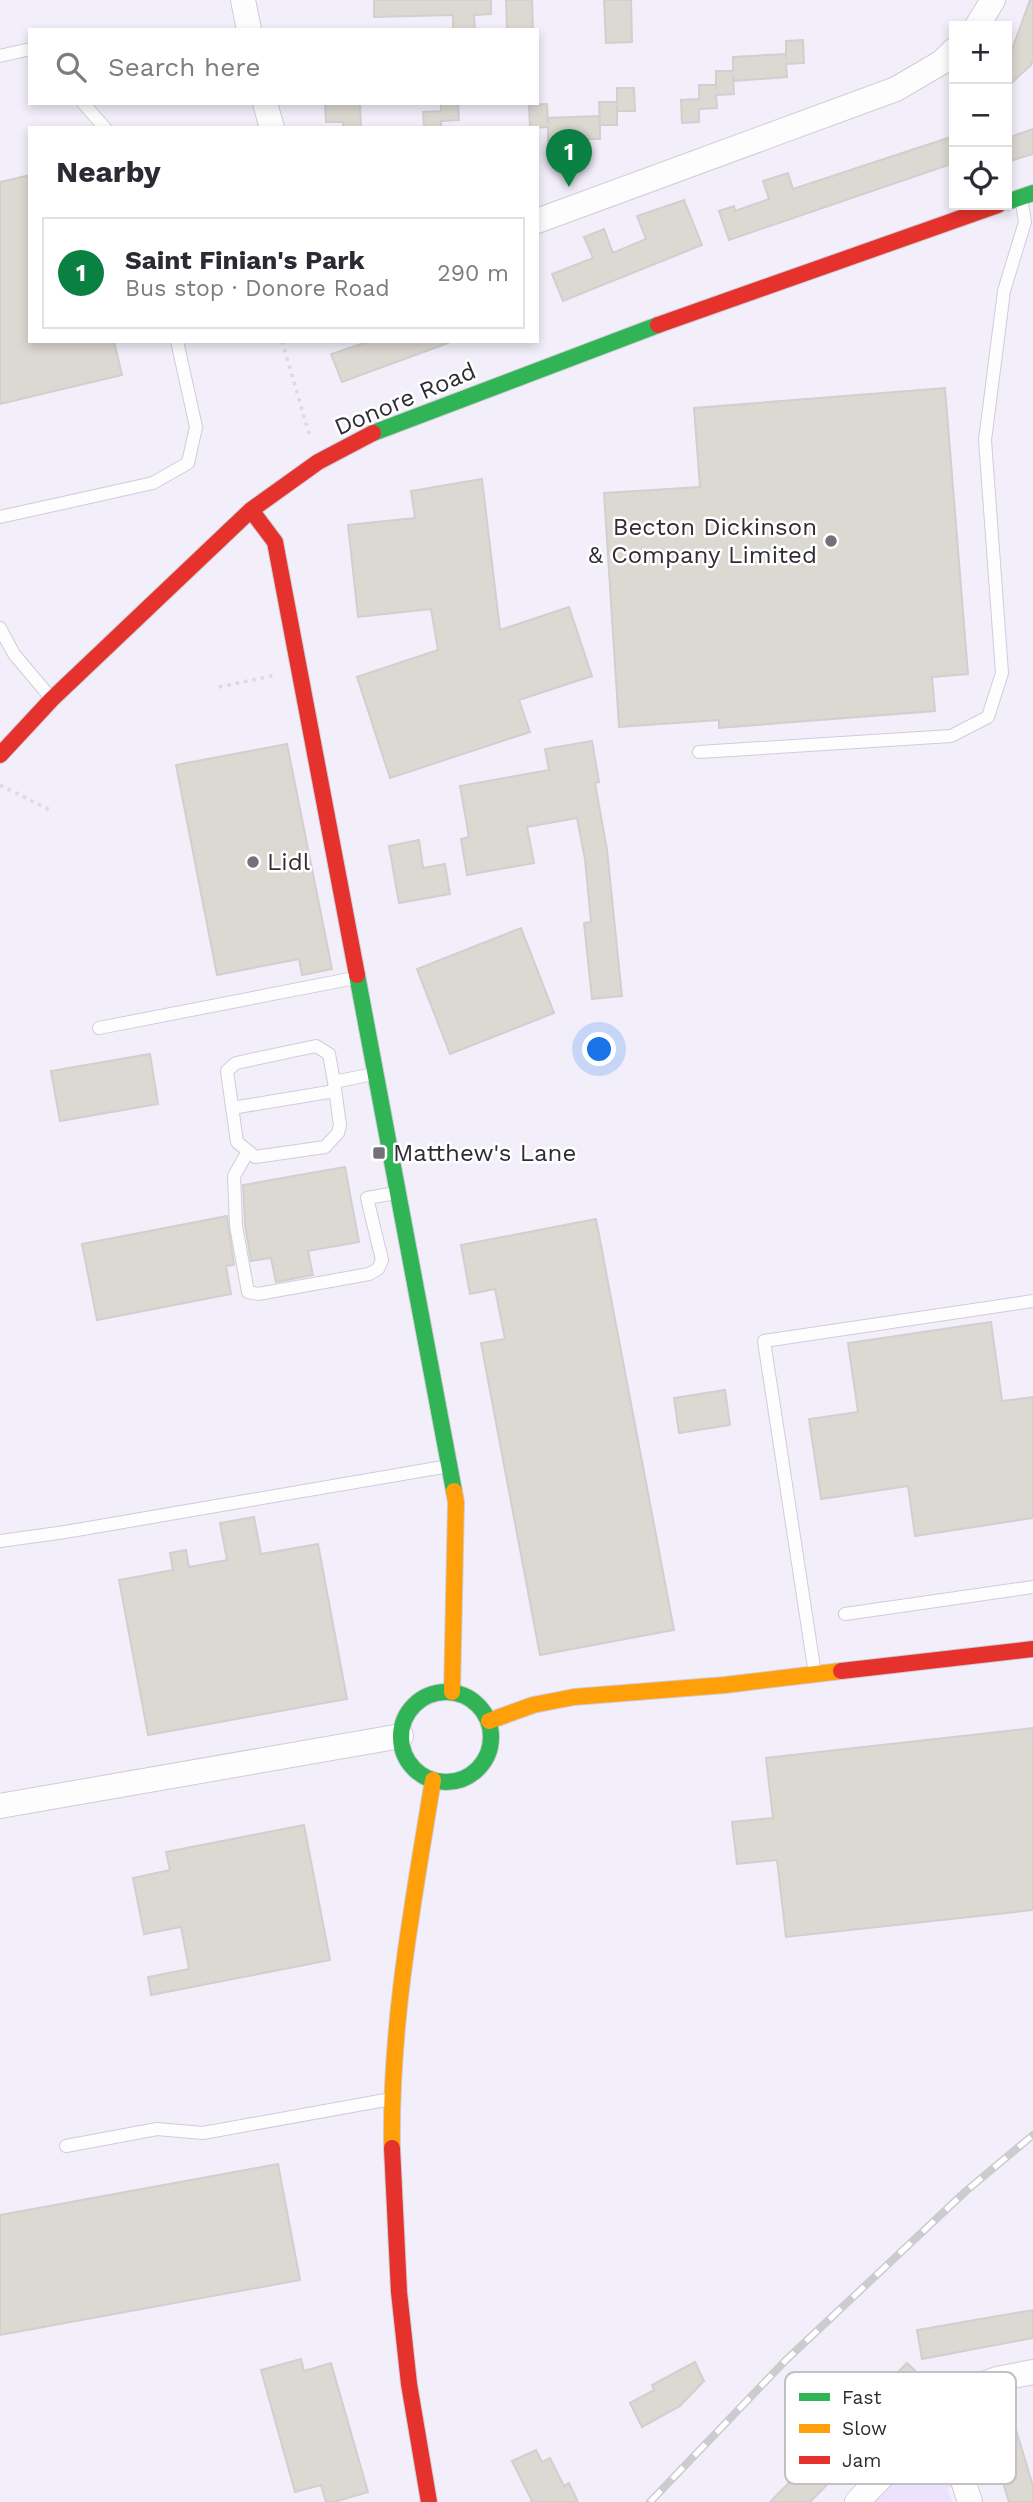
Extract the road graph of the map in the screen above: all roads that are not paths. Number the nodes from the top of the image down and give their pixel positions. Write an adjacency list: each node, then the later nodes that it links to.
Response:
1 (243, 0): 4 (street)
2 (993, 0): 3 (street)
3 (980, 21)
4 (249, 28)
5 (28, 49): 7 (lane)
6 (949, 55): 14 (street)
7 (0, 56)
8 (85, 105): 10 (lane)
9 (266, 105): 11 (street)
10 (103, 126)
11 (271, 126)
12 (1020, 197): 20 (lane)
13 (984, 210): 16 (street, Donore Road)
14 (539, 220)
15 (177, 343): 17 (lane)
16 (251, 510): 19 (street, Donore Road); 22 (street)
17 (0, 517)
18 (0, 628): 19 (lane)
19 (52, 699): 21 (street, Donore Road)
20 (699, 752)
21 (0, 755)
22 (356, 978): 23 (lane); 24 (street)
23 (99, 1028)
24 (373, 1074): 25 (lane); 28 (street)
25 (334, 1086): 26 (lane); 26 (lane); 27 (lane)
26 (232, 1108): 27 (lane)
27 (247, 1153): 28 (lane)
28 (396, 1193): 30 (street)
29 (1033, 1301): 35 (lane)
30 (449, 1466): 31 (lane); 36 (street)
31 (0, 1541)
32 (1033, 1587): 33 (lane)
33 (845, 1614)
34 (1033, 1649): 35 (street)
35 (815, 1675): 37 (street)
36 (452, 1692): 37 (street); 38 (street)
37 (489, 1721): 39 (street)
38 (401, 1736): 39 (street); 40 (street)
39 (433, 1780): 41 (street)
40 (0, 1806)
41 (392, 2098): 42 (lane); 45 (street)
42 (66, 2146)
43 (876, 2484): 46 (street)
44 (964, 2484): 47 (street)
45 (429, 2502)
46 (858, 2502)
47 (970, 2502)

